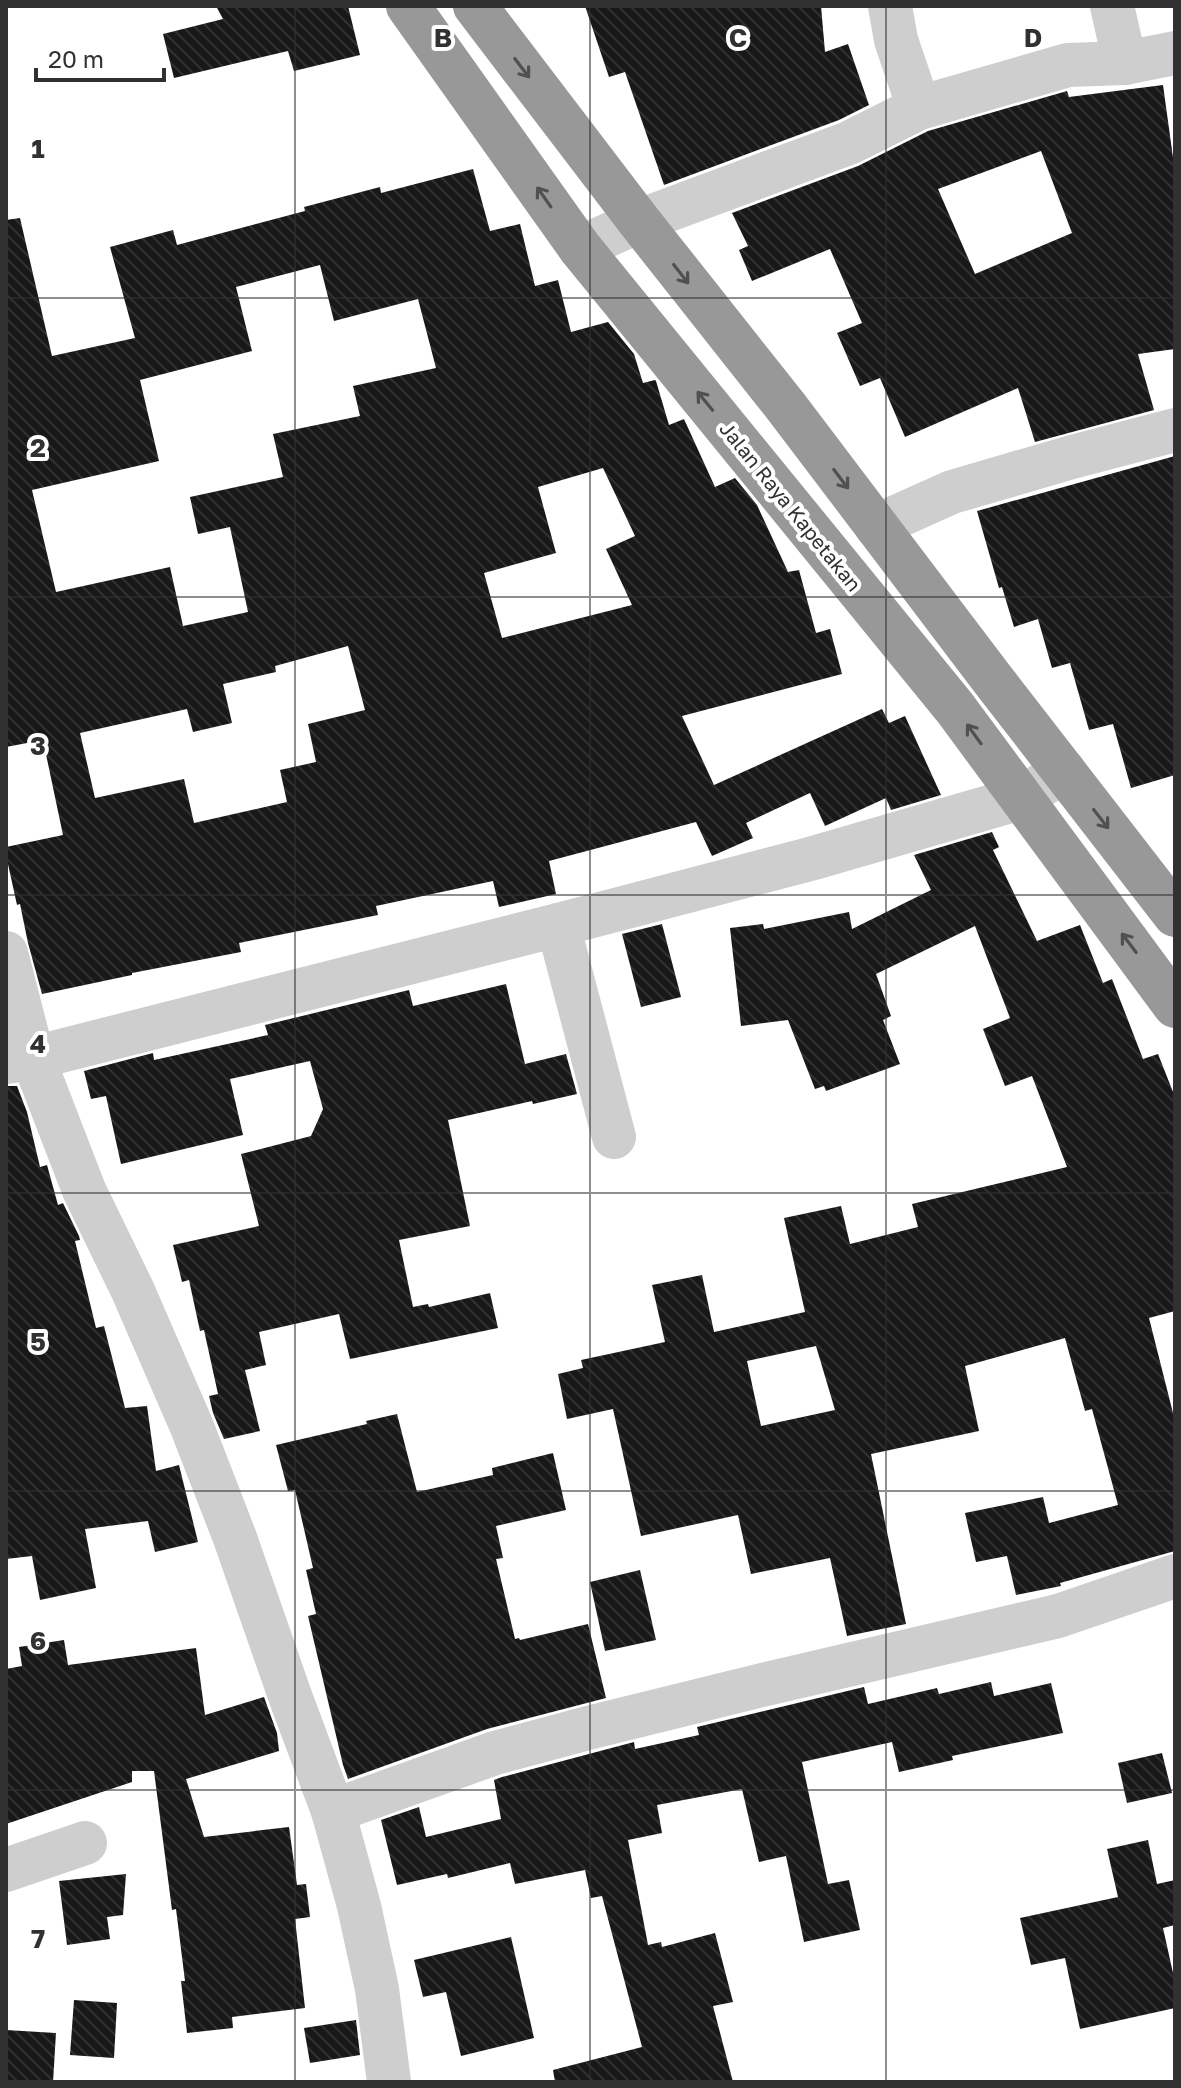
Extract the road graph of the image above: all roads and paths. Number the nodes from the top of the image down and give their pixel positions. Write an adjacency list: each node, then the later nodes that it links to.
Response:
1 (408, 6): 9 (highway, Jalan Raya Kapetakan, one-way to 1)
2 (475, 6): 8 (highway, one-way to 8)
3 (890, 6): 7 (street)
4 (1112, 6): 6 (street)
5 (1175, 53): 6 (street)
6 (1125, 63): 7 (street)
7 (919, 108): 8 (street)
8 (639, 221): 9 (street); 11 (highway, one-way to 11)
9 (580, 248): 13 (highway, Jalan Raya Kapetakan, one-way to 9)
10 (1175, 430): 11 (street)
11 (876, 526): 12 (highway)
12 (1064, 771): 13 (street); 14 (highway, one-way to 14)
13 (1021, 798): 15 (street); 17 (highway, Jalan Raya Kapetakan, one-way to 13)
14 (1175, 915)
15 (558, 925): 18 (street); 19 (street)
16 (6, 953): 18 (street)
17 (1175, 1006)
18 (20, 1060): 21 (street)
19 (614, 1137)
20 (1175, 1576): 21 (street)
21 (333, 1811): 24 (street)
22 (85, 1843): 23 (street)
23 (6, 1870)
24 (389, 2082)

